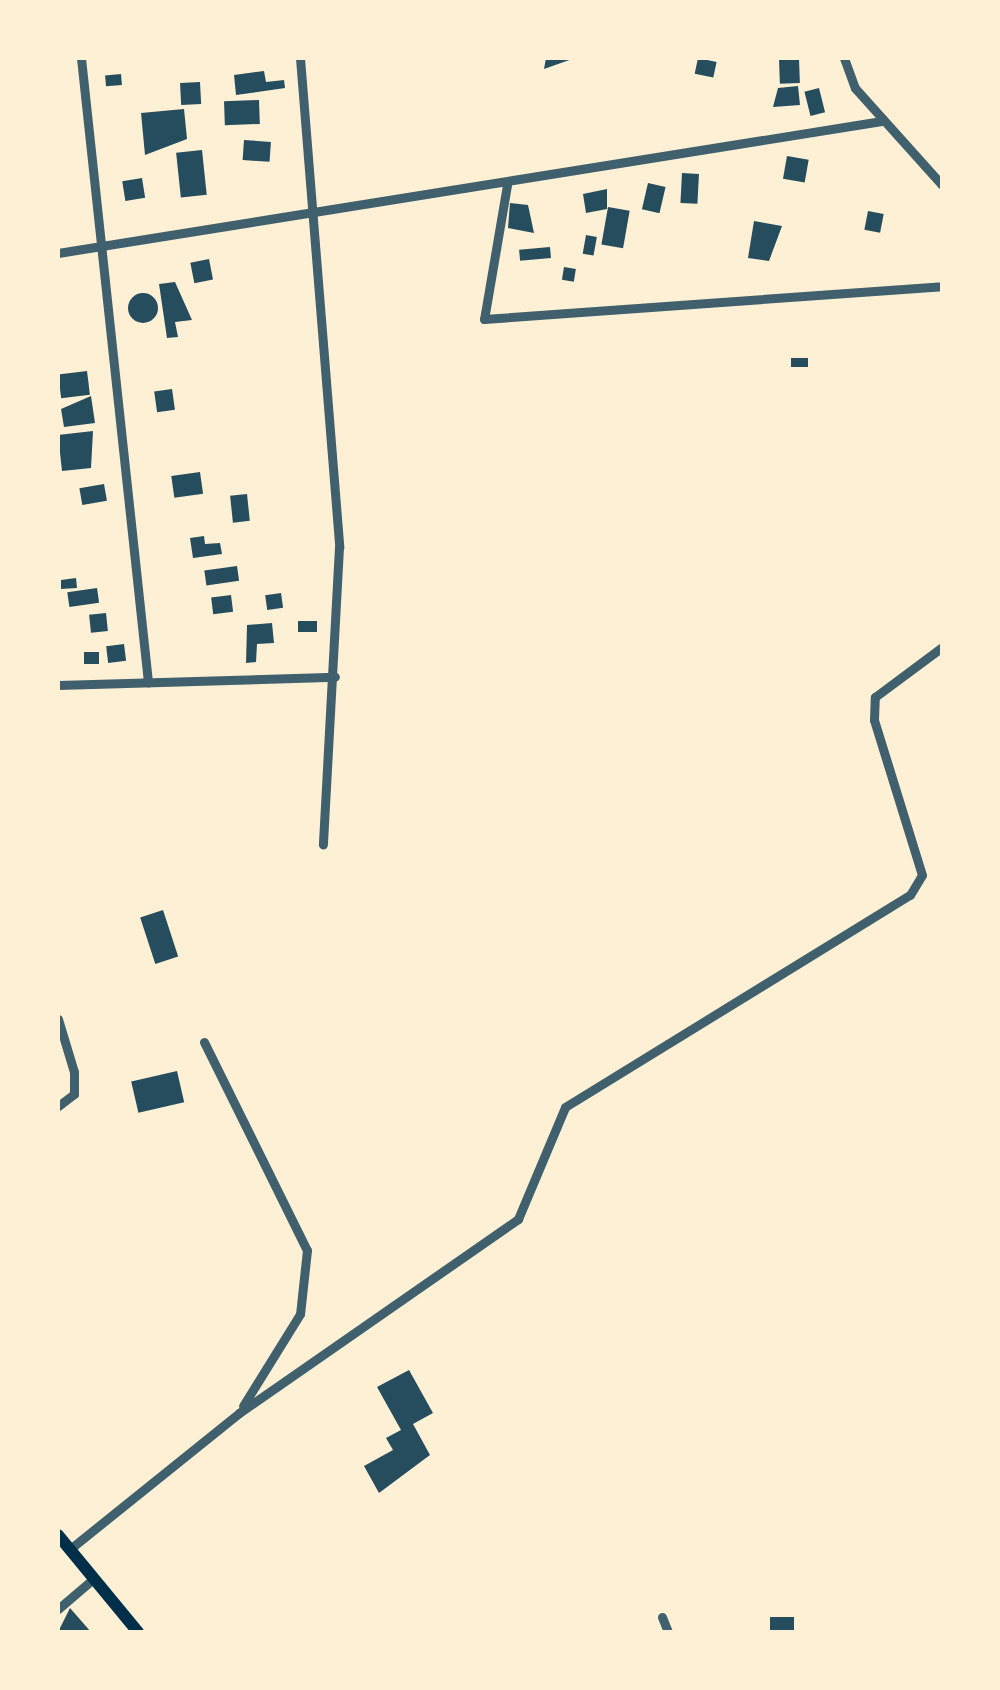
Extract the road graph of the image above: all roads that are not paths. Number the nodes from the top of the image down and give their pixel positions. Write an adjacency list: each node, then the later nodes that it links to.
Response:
1 (81, 58): 8 (street)
2 (300, 58): 7 (street)
3 (844, 58): 4 (street)
4 (881, 121): 5 (street); 6 (street)
5 (507, 185): 7 (street); 10 (street)
6 (942, 185)
7 (307, 218): 8 (street); 12 (street)
8 (101, 246): 9 (street); 13 (street)
9 (58, 253)
10 (942, 286)
11 (942, 647): 19 (street)
12 (335, 677): 13 (street); 15 (street)
13 (148, 682): 14 (street)
14 (58, 685)
15 (322, 845)
16 (58, 1019): 18 (street)
17 (204, 1042): 19 (street)
18 (58, 1106)
19 (239, 1413): 21 (street)
20 (58, 1535): 21 (main road)
21 (70, 1550): 22 (main road)
22 (93, 1579): 23 (street); 25 (main road)
23 (58, 1609)
24 (662, 1617): 26 (street)
25 (138, 1632)
26 (668, 1632)

